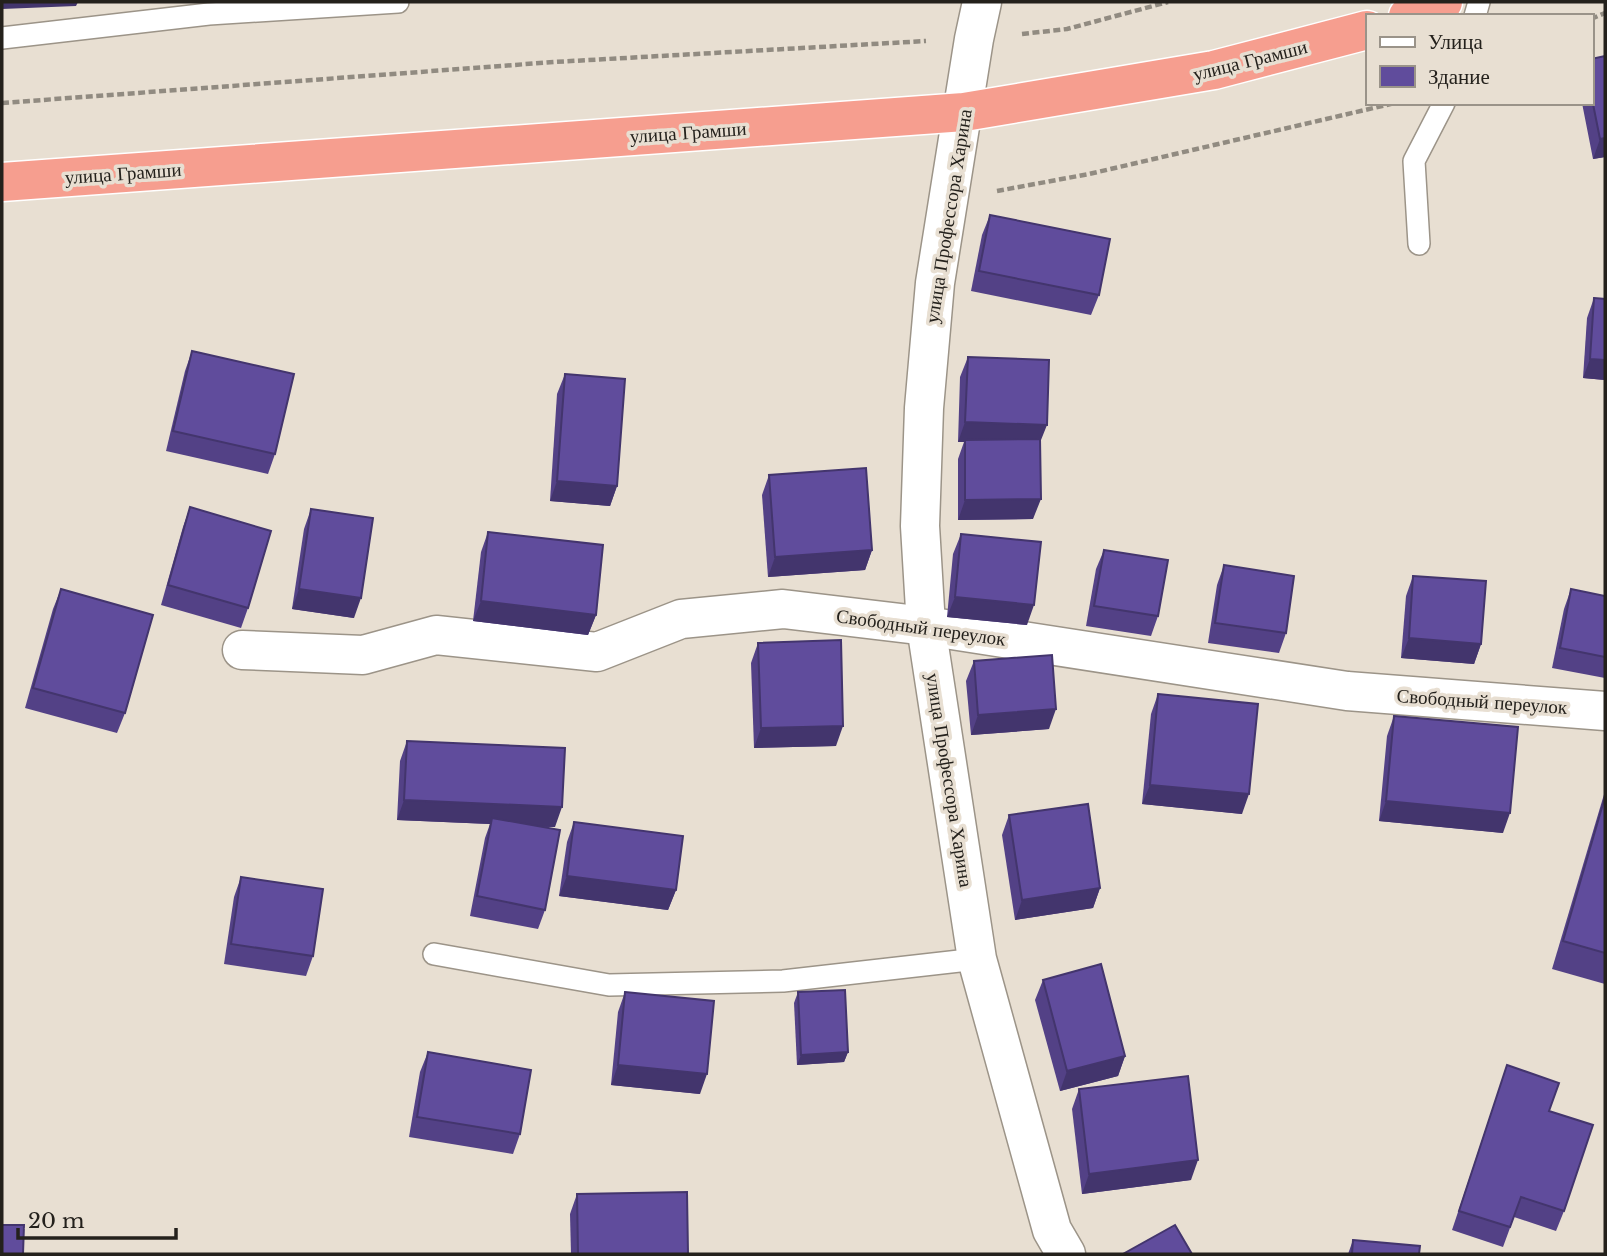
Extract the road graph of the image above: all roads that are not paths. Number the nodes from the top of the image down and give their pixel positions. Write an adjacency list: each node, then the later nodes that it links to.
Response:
1 (398, 2): 6 (lane)
2 (982, 2): 8 (street, улица Профессора Харина)
3 (1443, 2): 4 (highway)
4 (1413, 14)
5 (1366, 30): 8 (highway, улица Грамши)
6 (2, 38)
7 (1443, 105): 10 (lane)
8 (964, 112): 9 (highway, улица Грамши); 11 (street, улица Профессора Харина)
9 (2, 182)
10 (1419, 244)
11 (926, 626): 12 (street, Свободный переулок); 13 (street, Свободный переулок); 15 (street, улица Профессора Харина)
12 (242, 650)
13 (1605, 711)
14 (434, 954): 15 (lane)
15 (977, 959): 16 (street, улица Профессора Харина)
16 (1066, 1254)

